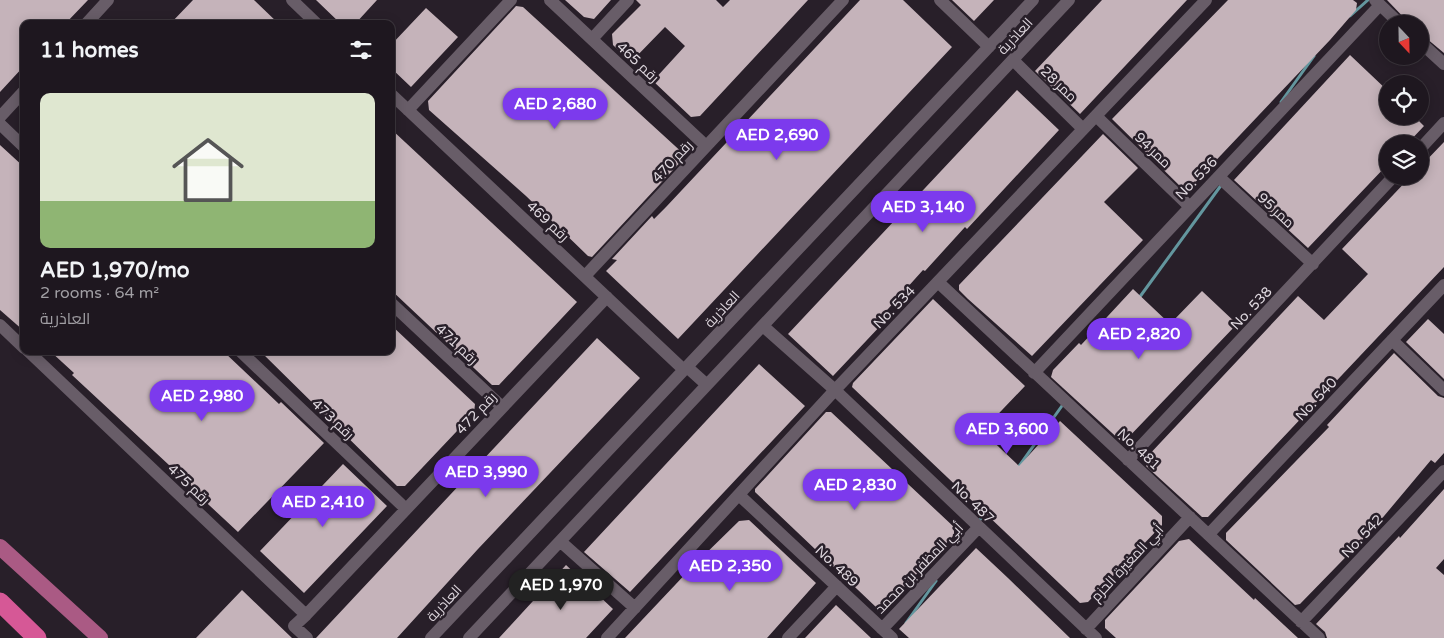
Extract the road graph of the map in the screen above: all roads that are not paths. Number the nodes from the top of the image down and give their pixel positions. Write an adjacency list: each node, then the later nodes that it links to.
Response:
1 (108, 0): 13 (street)
2 (292, 0): 14 (street)
3 (511, 0): 22 (street)
4 (550, 0): 15 (street, رقم 465)
5 (628, 0): 15 (street)
6 (843, 0): 30 (street, رقم 470)
7 (940, 0): 16 (street)
8 (1034, 0): 16 (street, العاذرية)
9 (1069, 0): 18 (street, العاذرية)
10 (1206, 0): 23 (street, No. 534)
11 (1377, 2): 12 (street); 31 (street, No. 536)
12 (1391, 15)
13 (92, 20)
14 (313, 20)
15 (592, 39): 30 (street, رقم 465)
16 (989, 47): 46 (street, العاذرية)
17 (1429, 50): 19 (street)
18 (1013, 60): 27 (street, ممر 28); 41 (street, العاذرية)
19 (1444, 64)
20 (20, 96): 24 (street)
21 (395, 98): 22 (street, رقم 469)
22 (408, 110): 35 (street, رقم 469)
23 (1096, 116): 27 (street, No. 534); 33 (street, ممر 94)
24 (0, 117)
25 (1444, 123): 28 (street)
26 (0, 124): 29 (street)
27 (1084, 129): 36 (street, No. 534)
28 (1429, 139)
29 (20, 143)
30 (706, 146): 35 (street, رقم 470)
31 (1219, 176): 33 (street, No. 536); 34 (street, ممر 95)
32 (1386, 185): 34 (street, No. 538)
33 (1189, 206): 47 (street, No. 536)
34 (1313, 264): 52 (street, No. 538)
35 (585, 276): 38 (street, رقم 469)
36 (938, 282): 47 (street, No. 481); 49 (street, No. 534)
37 (1444, 285): 42 (street, No. 540)
38 (607, 297): 46 (street, رقم 469); 51 (street, رقم 472)
39 (395, 307): 51 (street, رقم 471)
40 (0, 325): 43 (street)
41 (763, 326): 48 (street, العاذرية); 49 (street, No. 487)
42 (1392, 340): 50 (street); 58 (street, No. 540)
43 (20, 344)
44 (32, 355): 64 (street, رقم 475)
45 (244, 355): 55 (street, رقم 473)
46 (686, 369): 48 (street, رقم 469); 72 (street, العاذرية)
47 (1034, 373): 52 (street, No. 481)
48 (707, 385): 59 (street, العاذرية)
49 (835, 390): 54 (street, No. 534); 57 (street, No. 487)
50 (1444, 390)
51 (502, 407): 55 (street, رقم 472)
52 (1128, 460): 56 (street, No. 481)
53 (1444, 471): 65 (street, No. 542)
54 (739, 495): 61 (street, No. 489); 63 (street, No. 534)
55 (406, 509): 64 (street, رقم 472)
56 (1190, 517): 58 (street, No. 481); 67 (street, أبي المغيرة الحزم)
57 (978, 528): 66 (street, أبي المظفر بن محمد); 67 (street, No. 487)
58 (1209, 534): 65 (street, No. 481)
59 (561, 542): 63 (street); 73 (street, العاذرية)
60 (0, 547): 70 (main road)
61 (836, 586): 66 (street, No. 489); 74 (street)
62 (0, 602): 69 (highway)
63 (635, 608): 68 (street, No. 534)
64 (306, 615): 71 (street)
65 (1301, 622): 77 (street, No. 481)
66 (882, 628): 75 (street, No. 489)
67 (1086, 629): 76 (street, No. 487)
68 (611, 637)
69 (38, 638)
70 (100, 638)
71 (307, 638)
72 (431, 638)
73 (469, 638)
74 (788, 638)
75 (892, 638)
76 (1096, 638)
77 (1319, 638)

